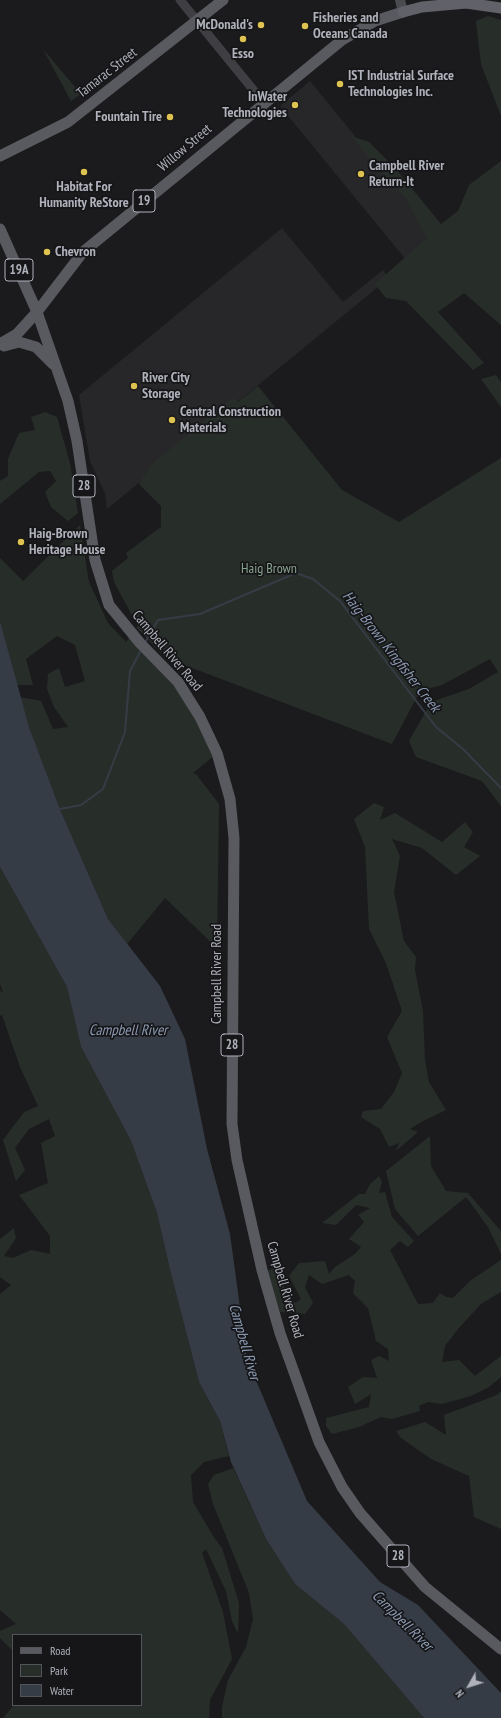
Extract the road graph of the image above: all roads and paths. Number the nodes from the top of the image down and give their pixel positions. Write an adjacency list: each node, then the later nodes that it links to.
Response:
1 (180, 0): 6 (street)
2 (223, 0): 6 (main road, Tamarac Street)
3 (400, 0): 5 (main road)
4 (501, 8): 5 (highway, 19)
5 (403, 12): 7 (main road, Willow Street / 19)
6 (197, 21): 7 (street); 8 (main road, Tamarac Street)
7 (264, 103): 10 (main road, Willow Street / 19)
8 (0, 156)
9 (0, 230): 10 (main road, 19A)
10 (37, 312): 11 (main road, Willow Street / 19); 12 (main road, Campbell River Road / 28)
11 (0, 346): 12 (main road)
12 (56, 367): 13 (main road, Campbell River Road / 28)
13 (501, 1649)

